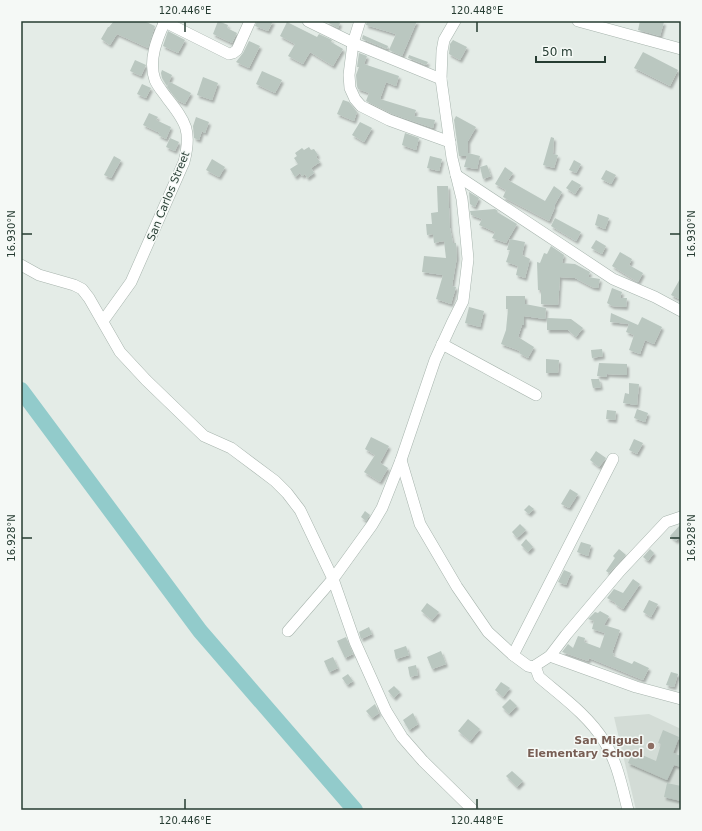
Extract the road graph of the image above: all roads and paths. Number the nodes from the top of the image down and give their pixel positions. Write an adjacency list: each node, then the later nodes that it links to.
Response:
1 (164, 21): 2 (street); 14 (street, San Carlos Street)
2 (250, 21)
3 (308, 21): 7 (street)
4 (360, 21): 7 (street)
5 (455, 21): 9 (street)
6 (578, 21): 8 (street)
7 (353, 43): 9 (street); 10 (street)
8 (681, 48)
9 (442, 79): 10 (street)
10 (450, 142): 11 (street)
11 (456, 175): 13 (street); 15 (street)
12 (21, 265): 14 (street)
13 (681, 312)
14 (103, 321): 20 (street)
15 (442, 344): 16 (street); 18 (street)
16 (536, 395)
17 (613, 458): 22 (street)
18 (401, 460): 20 (street); 22 (street)
19 (681, 517): 23 (street)
20 (333, 579): 21 (street); 26 (street)
21 (288, 631)
22 (514, 656): 24 (street)
23 (550, 656): 24 (street); 25 (street)
24 (535, 666): 27 (street)
25 (681, 699)
26 (472, 810)
27 (628, 810)

